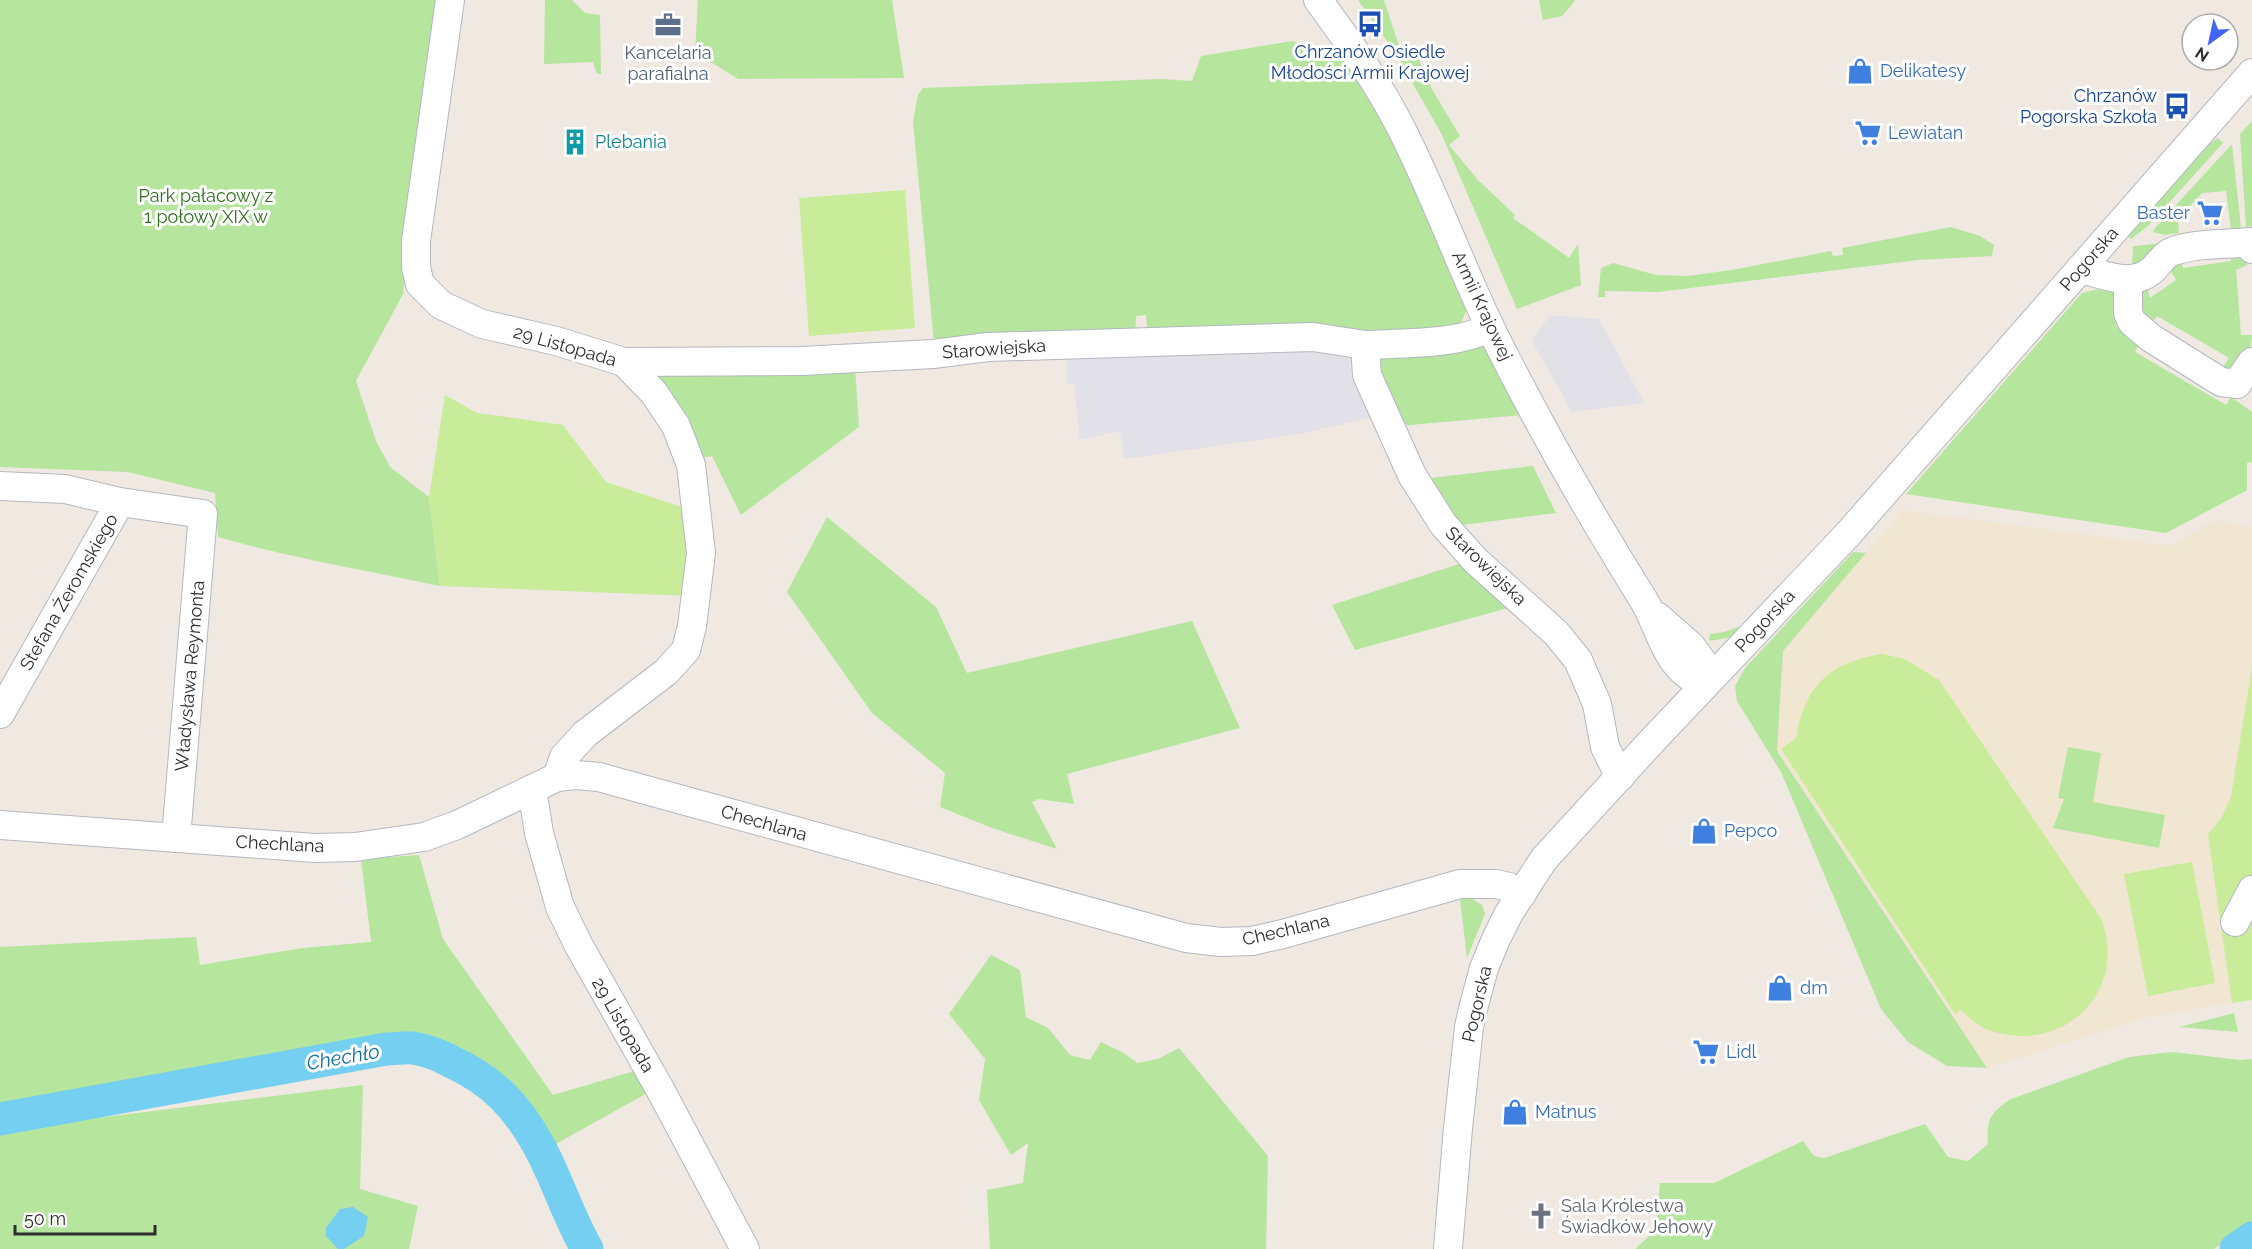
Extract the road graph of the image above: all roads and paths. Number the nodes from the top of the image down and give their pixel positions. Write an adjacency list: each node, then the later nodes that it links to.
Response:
1 (450, 0): 9 (street, 29 Listopada)
2 (1318, 0): 7 (street, Armii Krajowej)
3 (2252, 73): 5 (street, Pogorska)
4 (2251, 244): 6 (street)
5 (2080, 269): 6 (street); 13 (street, Pogorska)
6 (2128, 280): 10 (street)
7 (1490, 327): 8 (street, Starowiejska); 13 (street, Armii Krajowej)
8 (1365, 345): 9 (street, Starowiejska); 15 (street, Starowiejska)
9 (624, 362): 16 (street, 29 Listopada)
10 (2252, 362)
11 (0, 486): 12 (street)
12 (120, 502): 14 (street, Stefana Żeromskiego); 18 (street, Władysława Reymonta)
13 (1706, 683): 15 (street, Pogorska)
14 (0, 714)
15 (1620, 777): 20 (street, Pogorska)
16 (544, 783): 18 (street, Chechlana); 20 (street, Chechlana); 22 (street, 29 Listopada)
17 (0, 825): 18 (street, Chechlana)
18 (176, 838)
19 (2252, 890): 21 (street)
20 (1522, 894): 23 (street, Pogorska)
21 (2235, 921)
22 (745, 1249)
23 (1448, 1249)

